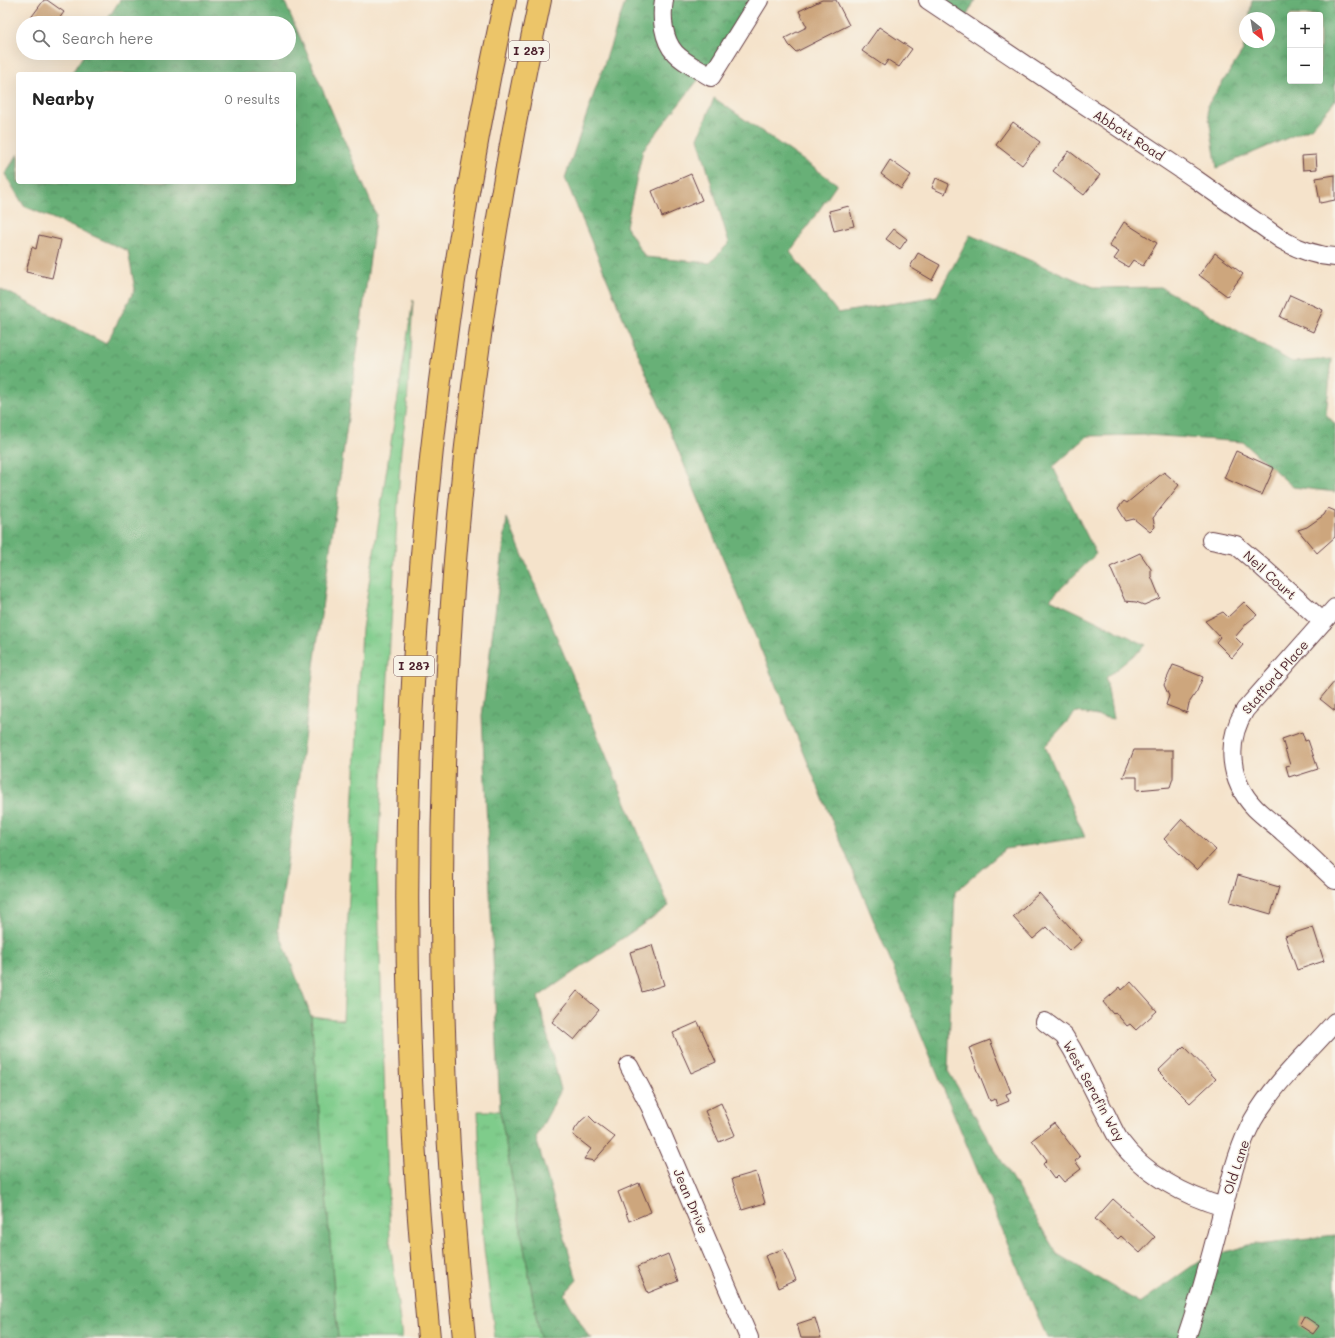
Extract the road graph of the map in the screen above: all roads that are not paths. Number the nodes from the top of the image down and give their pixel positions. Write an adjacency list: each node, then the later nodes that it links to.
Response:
1 (505, 0): 15 (highway, I 287)
2 (540, 0): 16 (highway, I 287)
3 (664, 0): 4 (street)
4 (759, 0)
5 (928, 0): 6 (street, Abbott Road)
6 (1335, 257)
7 (1211, 540): 9 (street, Neil Court)
8 (1335, 608): 9 (street, Stafford Place)
9 (1323, 622): 10 (street, Stafford Place)
10 (1335, 880)
11 (1045, 1022): 14 (street, West Serafin Way)
12 (1335, 1022): 14 (street, Old Lane)
13 (629, 1066): 17 (street, Jean Drive)
14 (1224, 1208): 18 (street, Old Lane)
15 (429, 1338)
16 (464, 1338)
17 (749, 1338)
18 (1186, 1338)

